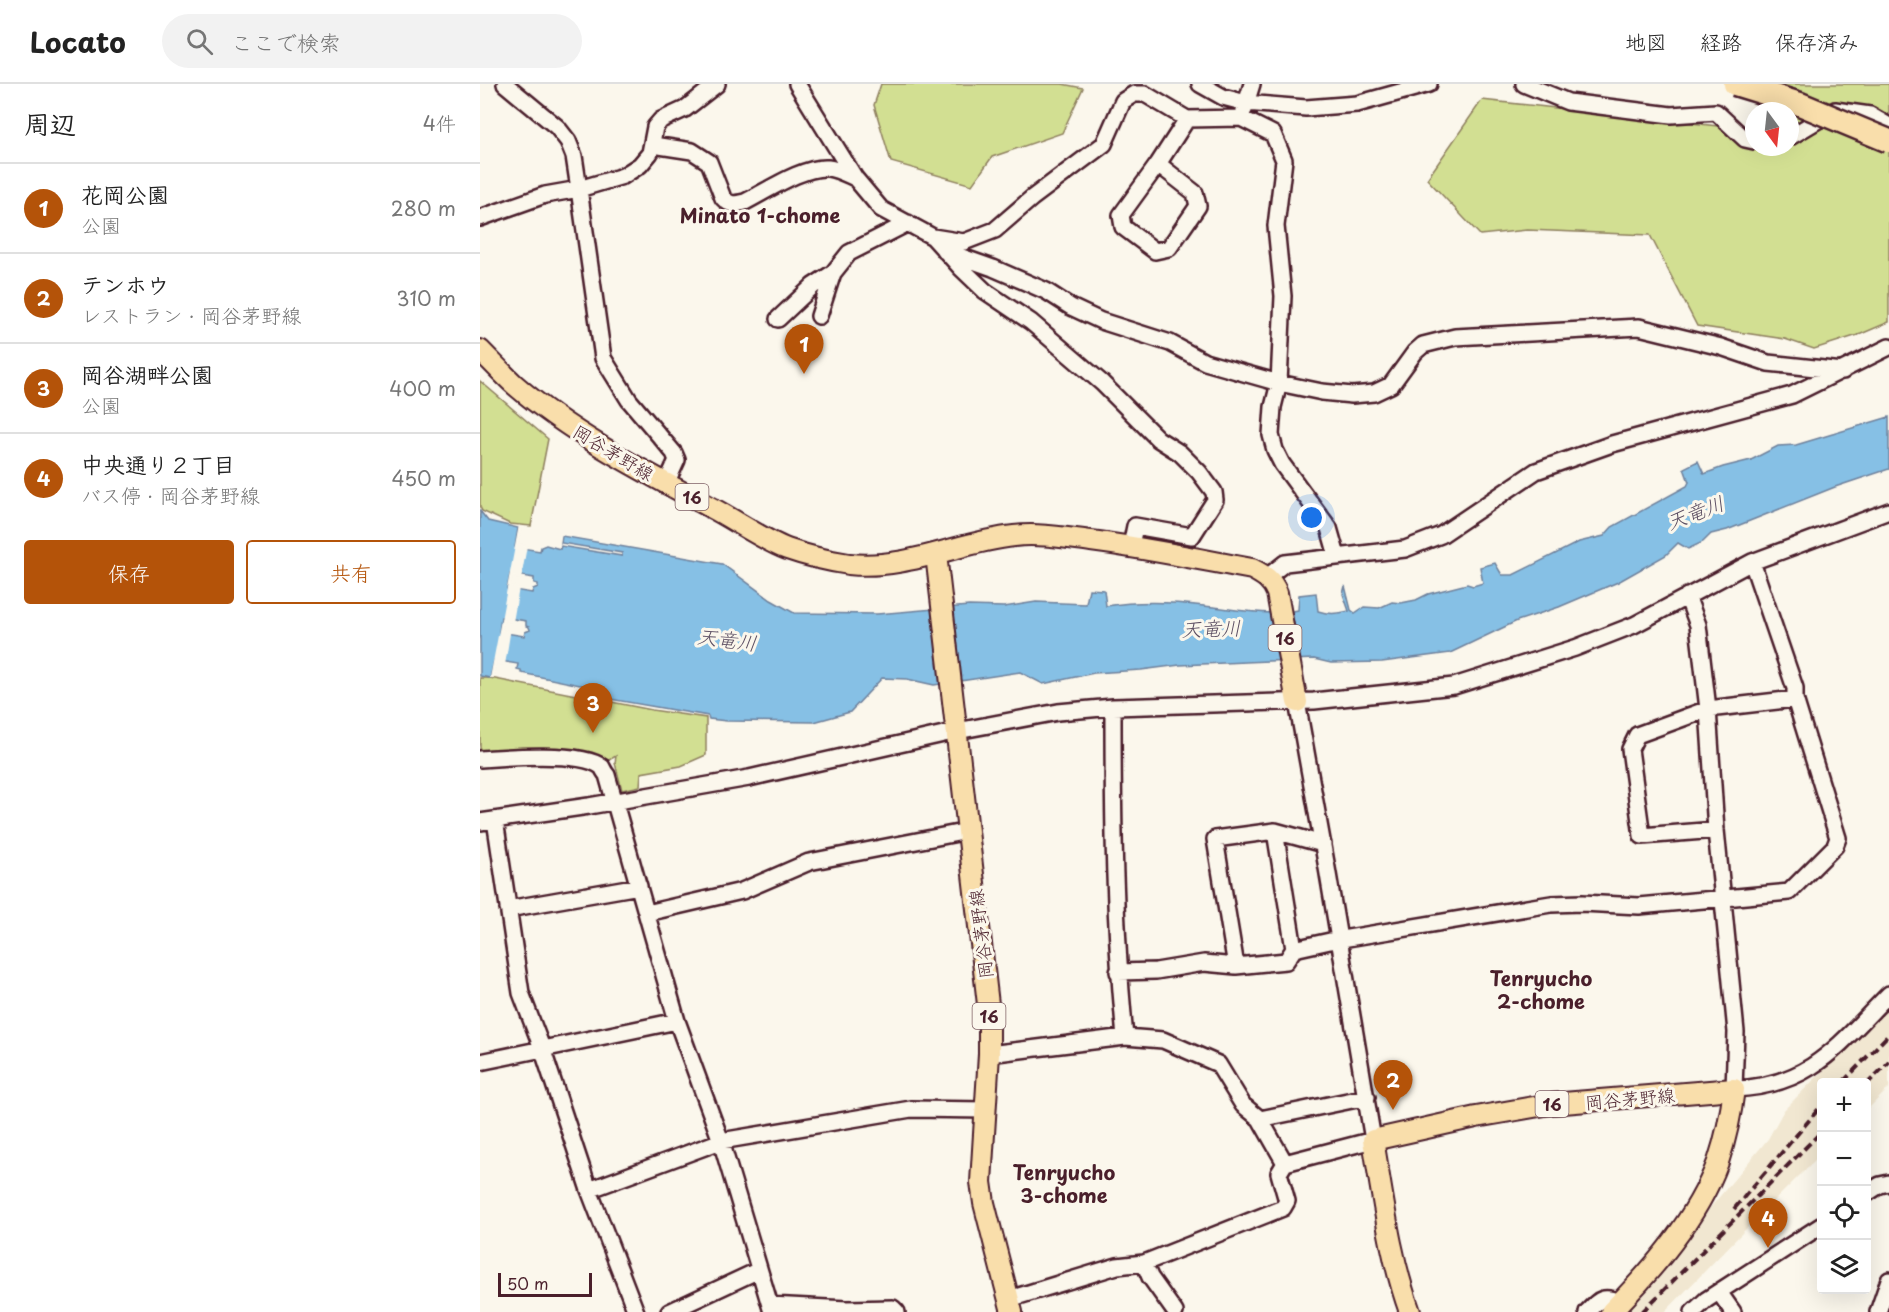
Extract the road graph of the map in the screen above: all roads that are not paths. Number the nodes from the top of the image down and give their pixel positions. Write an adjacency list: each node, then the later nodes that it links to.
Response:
1 (505, 84): 19 (street)
2 (717, 84): 16 (street)
3 (797, 84): 18 (street)
4 (1200, 84): 9 (street)
5 (1252, 84): 9 (street)
6 (1429, 84): 9 (street)
7 (1524, 84): 14 (street)
8 (1735, 84): 15 (highway, bridge)
9 (1246, 103): 10 (street)
10 (1241, 118): 11 (street); 30 (street)
11 (1187, 119): 17 (street); 22 (street)
12 (1889, 126): 13 (street)
13 (1799, 132)
14 (1745, 139)
15 (1889, 141)
16 (652, 146): 18 (street); 19 (street)
17 (1158, 164): 17 (street)
18 (855, 178): 21 (street)
19 (579, 189): 20 (street); 31 (street)
20 (480, 218)
21 (908, 223): 22 (street); 24 (street)
22 (933, 237): 23 (street)
23 (945, 251): 30 (street); 33 (street)
24 (832, 273): 25 (street); 26 (street)
25 (819, 316)
26 (778, 319)
27 (1889, 347): 29 (street)
28 (480, 350): 31 (main road, 岡谷茅野線 / 16)
29 (1843, 371): 30 (street); 34 (street)
30 (1279, 383): 34 (street)
31 (666, 484): 36 (main road, 岡谷茅野線 / 16)
32 (1889, 511): 35 (street)
33 (1131, 546): 36 (main road, 岡谷茅野線 / 16); 37 (main road, 岡谷茅野線 / 16)
34 (1337, 556): 37 (street)
35 (1752, 562): 38 (street); 40 (street)
36 (937, 563): 43 (main road, 岡谷茅野線 / 16)
37 (1270, 581): 39 (main road, 16)
38 (1688, 596): 39 (street); 42 (street)
39 (1296, 696): 41 (street); 50 (street)
40 (1795, 699): 42 (street); 52 (street)
41 (1113, 707): 43 (street); 58 (street)
42 (1708, 709): 47 (street); 47 (street)
43 (956, 725): 45 (street); 48 (main road, 岡谷茅野線 / 16)
44 (480, 759): 45 (street)
45 (613, 801): 46 (street); 51 (street)
46 (487, 821): 53 (street)
47 (1716, 830): 52 (street)
48 (968, 831): 54 (street); 63 (main road, 岡谷茅野線 / 16)
49 (1275, 831): 50 (street); 56 (street); 57 (street)
50 (1323, 844): 55 (street)
51 (639, 886): 53 (street); 54 (street)
52 (1723, 899): 55 (street); 65 (street)
53 (508, 909): 62 (street)
54 (647, 913): 60 (street)
55 (1340, 939): 56 (street); 66 (street)
56 (1294, 949): 57 (street)
57 (1236, 966): 58 (street)
58 (1118, 972): 61 (street)
59 (1889, 994): 65 (street)
60 (677, 1021): 62 (street); 70 (street)
61 (1125, 1037): 63 (street); 68 (street)
62 (542, 1048): 64 (street); 73 (street)
63 (989, 1054): 67 (main road, 岡谷茅野線 / 16)
64 (480, 1062)
65 (1734, 1089): 69 (main road, 岡谷茅野線 / 16); 81 (main road)
66 (1367, 1097): 68 (street); 69 (street)
67 (986, 1110): 70 (street); 80 (main road, 岡谷茅野線 / 16)
68 (1260, 1119): 71 (street)
69 (1373, 1140): 71 (street); 87 (main road)
70 (721, 1141): 73 (street); 77 (street)
71 (1285, 1163): 76 (street)
72 (1889, 1183): 74 (street)
73 (589, 1190): 83 (street)
74 (1871, 1191)
75 (1817, 1227): 79 (street)
76 (1144, 1263): 80 (street); 86 (street)
77 (759, 1270): 82 (street); 84 (street)
78 (1889, 1280): 91 (street)
79 (1719, 1292): 89 (street); 90 (street)
80 (1007, 1307)
81 (1616, 1307): 88 (street)
82 (771, 1309): 85 (street)
83 (636, 1312)
84 (669, 1312)
85 (897, 1312)
86 (1175, 1312)
87 (1410, 1312)
88 (1587, 1312)
89 (1693, 1312)
90 (1733, 1312)
91 (1878, 1312)

